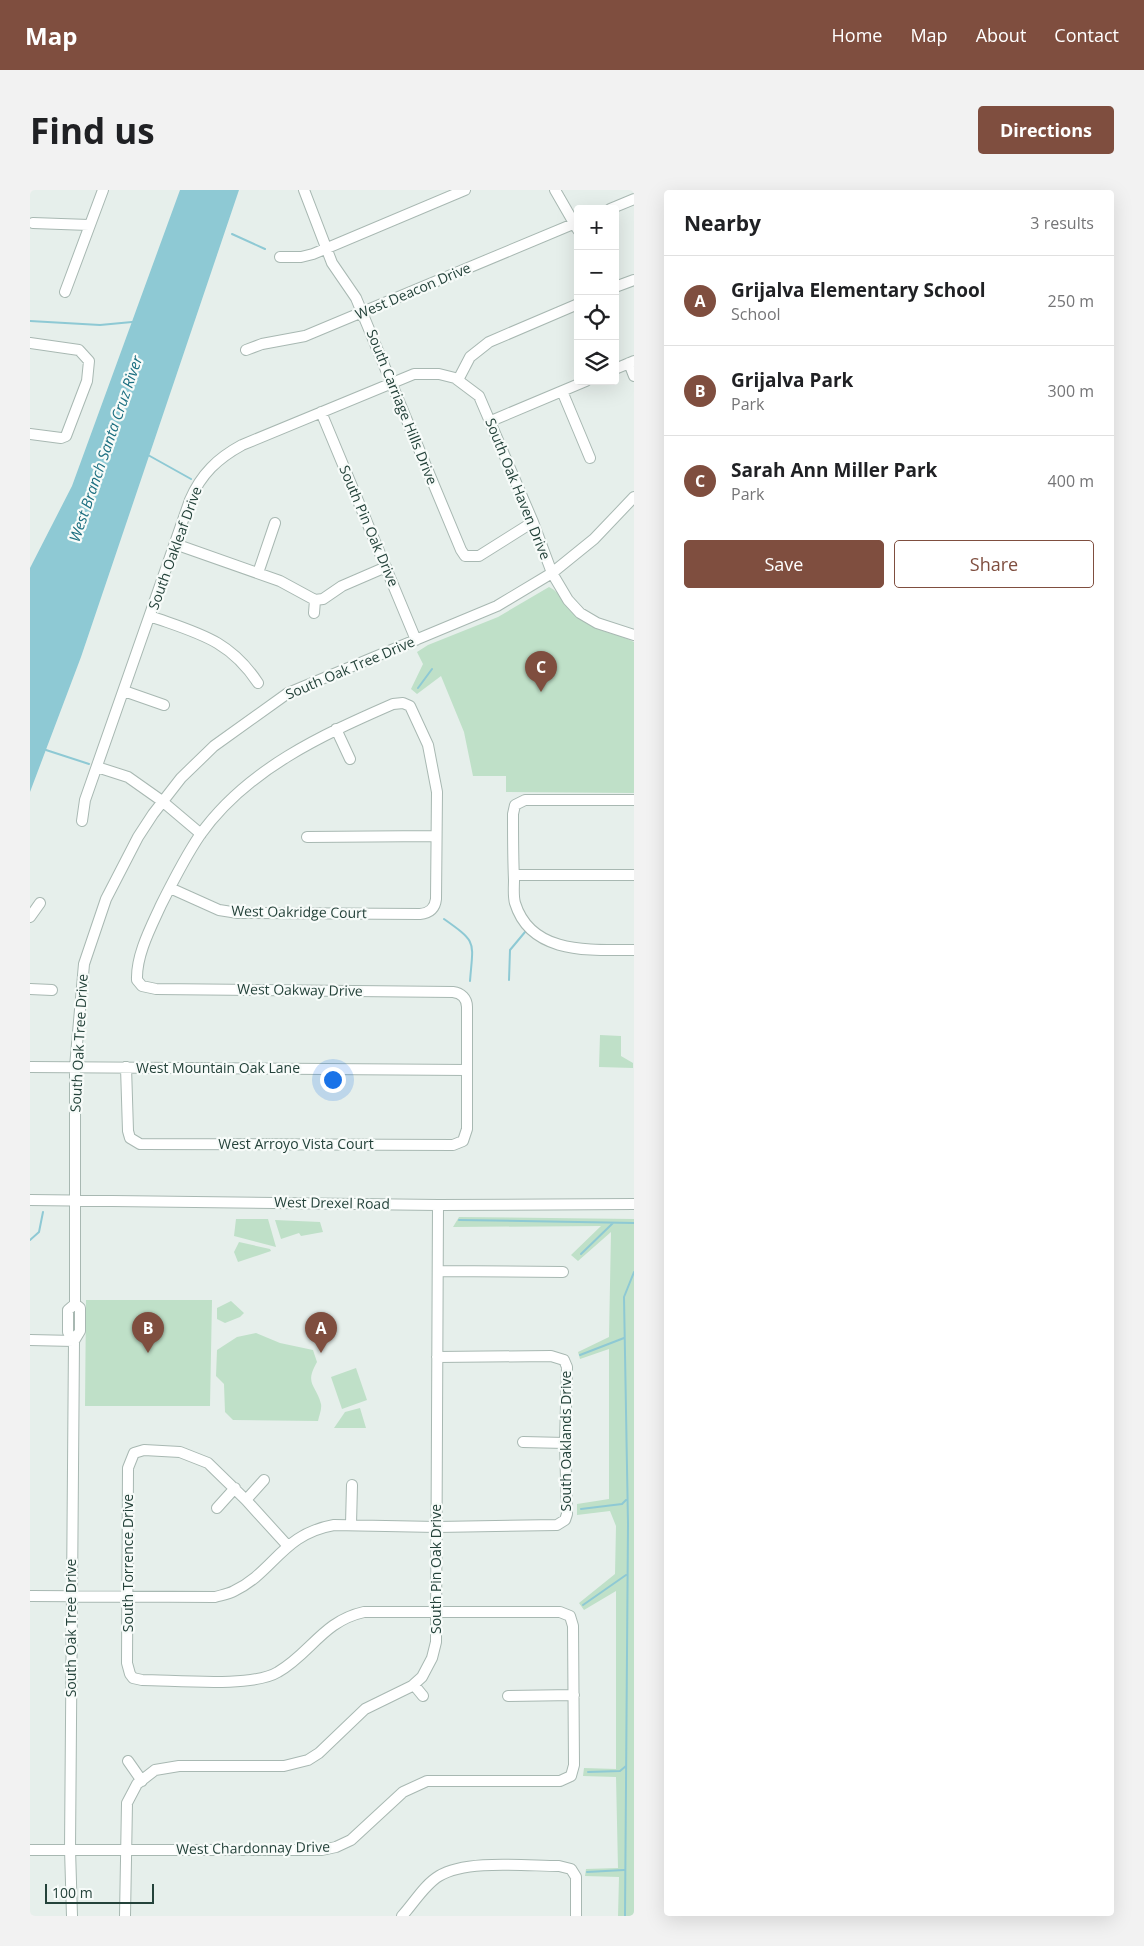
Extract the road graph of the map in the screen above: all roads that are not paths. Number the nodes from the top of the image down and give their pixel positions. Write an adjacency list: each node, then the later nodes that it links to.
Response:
1 (103, 190): 9 (street)
2 (304, 190): 11 (street, South Carriage Hills Drive)
3 (465, 190): 11 (street)
4 (555, 190): 7 (street)
5 (634, 199): 6 (street)
6 (619, 205)
7 (574, 220)
8 (33, 223): 9 (street)
9 (89, 225): 15 (street)
10 (574, 226): 17 (street, West Deacon Drive)
11 (326, 248): 12 (street); 17 (street, South Carriage Hills Drive)
12 (280, 257)
13 (634, 280): 14 (street)
14 (619, 286)
15 (65, 292)
16 (574, 306): 23 (street)
17 (362, 312): 19 (street, West Deacon Drive); 24 (street, South Carriage Hills Drive)
18 (30, 344): 29 (street)
19 (246, 350)
20 (632, 362): 21 (street); 22 (street)
21 (619, 367)
22 (634, 376)
23 (458, 380): 24 (street, South Oak Haven Drive); 28 (street, South Oak Haven Drive)
24 (391, 382): 27 (street, South Oakleaf Drive); 32 (street, South Carriage Hills Drive)
25 (576, 385): 26 (street)
26 (562, 391): 28 (street); 30 (street)
27 (322, 412): 34 (street, South Oakleaf Drive); 35 (street, South Pin Oak Drive)
28 (491, 420): 32 (street, South Oak Haven Drive)
29 (30, 434)
30 (590, 458)
31 (634, 497): 37 (street, South Oak Tree Drive)
32 (533, 522): 37 (street, South Oak Haven Drive)
33 (275, 523): 36 (street)
34 (175, 544): 36 (street); 40 (street, South Oakleaf Drive)
35 (386, 567): 38 (street); 42 (street, South Pin Oak Drive)
36 (258, 573): 38 (street)
37 (552, 573): 41 (street, South Oak Haven Drive); 42 (street, South Oak Tree Drive)
38 (315, 600): 39 (street)
39 (314, 613)
40 (150, 616): 43 (street); 44 (street, South Oakleaf Drive)
41 (634, 635)
42 (416, 640): 50 (street, South Oak Tree Drive)
43 (258, 683)
44 (124, 691): 45 (street); 48 (street, South Oakleaf Drive)
45 (164, 706)
46 (336, 728): 47 (street); 52 (street); 53 (street)
47 (350, 759)
48 (97, 767): 50 (street); 51 (street, South Oakleaf Drive)
49 (634, 800): 55 (street)
50 (162, 801): 52 (street); 64 (street, South Oak Tree Drive)
51 (82, 821)
52 (201, 834): 57 (street)
53 (435, 836): 54 (street); 57 (street, West Oakridge Court)
54 (307, 837)
55 (514, 875): 56 (street); 60 (street)
56 (634, 875)
57 (170, 888): 66 (street, West Oakway Drive)
58 (40, 903): 59 (street)
59 (30, 917)
60 (634, 950)
61 (30, 989): 62 (street)
62 (52, 990)
63 (30, 1067): 64 (street, West Mountain Oak Lane)
64 (75, 1067): 65 (street, West Mountain Oak Lane); 68 (street, South Oak Tree Drive)
65 (126, 1068): 66 (street, West Mountain Oak Lane); 66 (street, West Arroyo Vista Court)
66 (467, 1070)
67 (30, 1200): 68 (street, West Drexel Road)
68 (75, 1201): 69 (street, West Drexel Road); 74 (street, South Oak Tree Drive)
69 (438, 1204): 70 (street, West Drexel Road); 71 (street, South Pin Oak Drive)
70 (634, 1204)
71 (438, 1271): 72 (street); 75 (street, South Pin Oak Drive)
72 (563, 1272)
73 (30, 1340): 74 (street)
74 (74, 1341): 88 (street, South Oak Tree Drive)
75 (437, 1357): 77 (street, South Oaklands Drive); 84 (street, South Pin Oak Drive)
76 (522, 1442): 77 (street)
77 (566, 1443): 84 (street, South Oaklands Drive)
78 (264, 1480): 81 (street)
79 (352, 1485): 83 (street)
80 (235, 1488): 81 (street); 82 (street); 86 (street, South Torrence Drive)
81 (246, 1500): 85 (street)
82 (217, 1508)
83 (351, 1524): 84 (street); 85 (street)
84 (436, 1527): 89 (street, South Pin Oak Drive)
85 (287, 1545): 86 (street)
86 (128, 1595): 88 (street); 89 (street, South Torrence Drive)
87 (30, 1596): 88 (street)
88 (71, 1596): 96 (street, South Oak Tree Drive)
89 (436, 1612): 90 (street, South Pin Oak Drive); 91 (street)
90 (414, 1685): 92 (street); 95 (street, South Pin Oak Drive)
91 (574, 1694): 93 (street); 97 (street, West Chardonnay Drive)
92 (423, 1696)
93 (508, 1696)
94 (128, 1761): 95 (street)
95 (142, 1781): 97 (street, South Pin Oak Drive)
96 (70, 1849): 97 (street, West Chardonnay Drive); 98 (street, West Chardonnay Drive); 99 (street, South Oak Tree Drive)
97 (126, 1849): 100 (street, South Pin Oak Drive)
98 (30, 1850)
99 (72, 1916)
100 (125, 1916)
101 (402, 1916): 102 (street)
102 (576, 1916)

